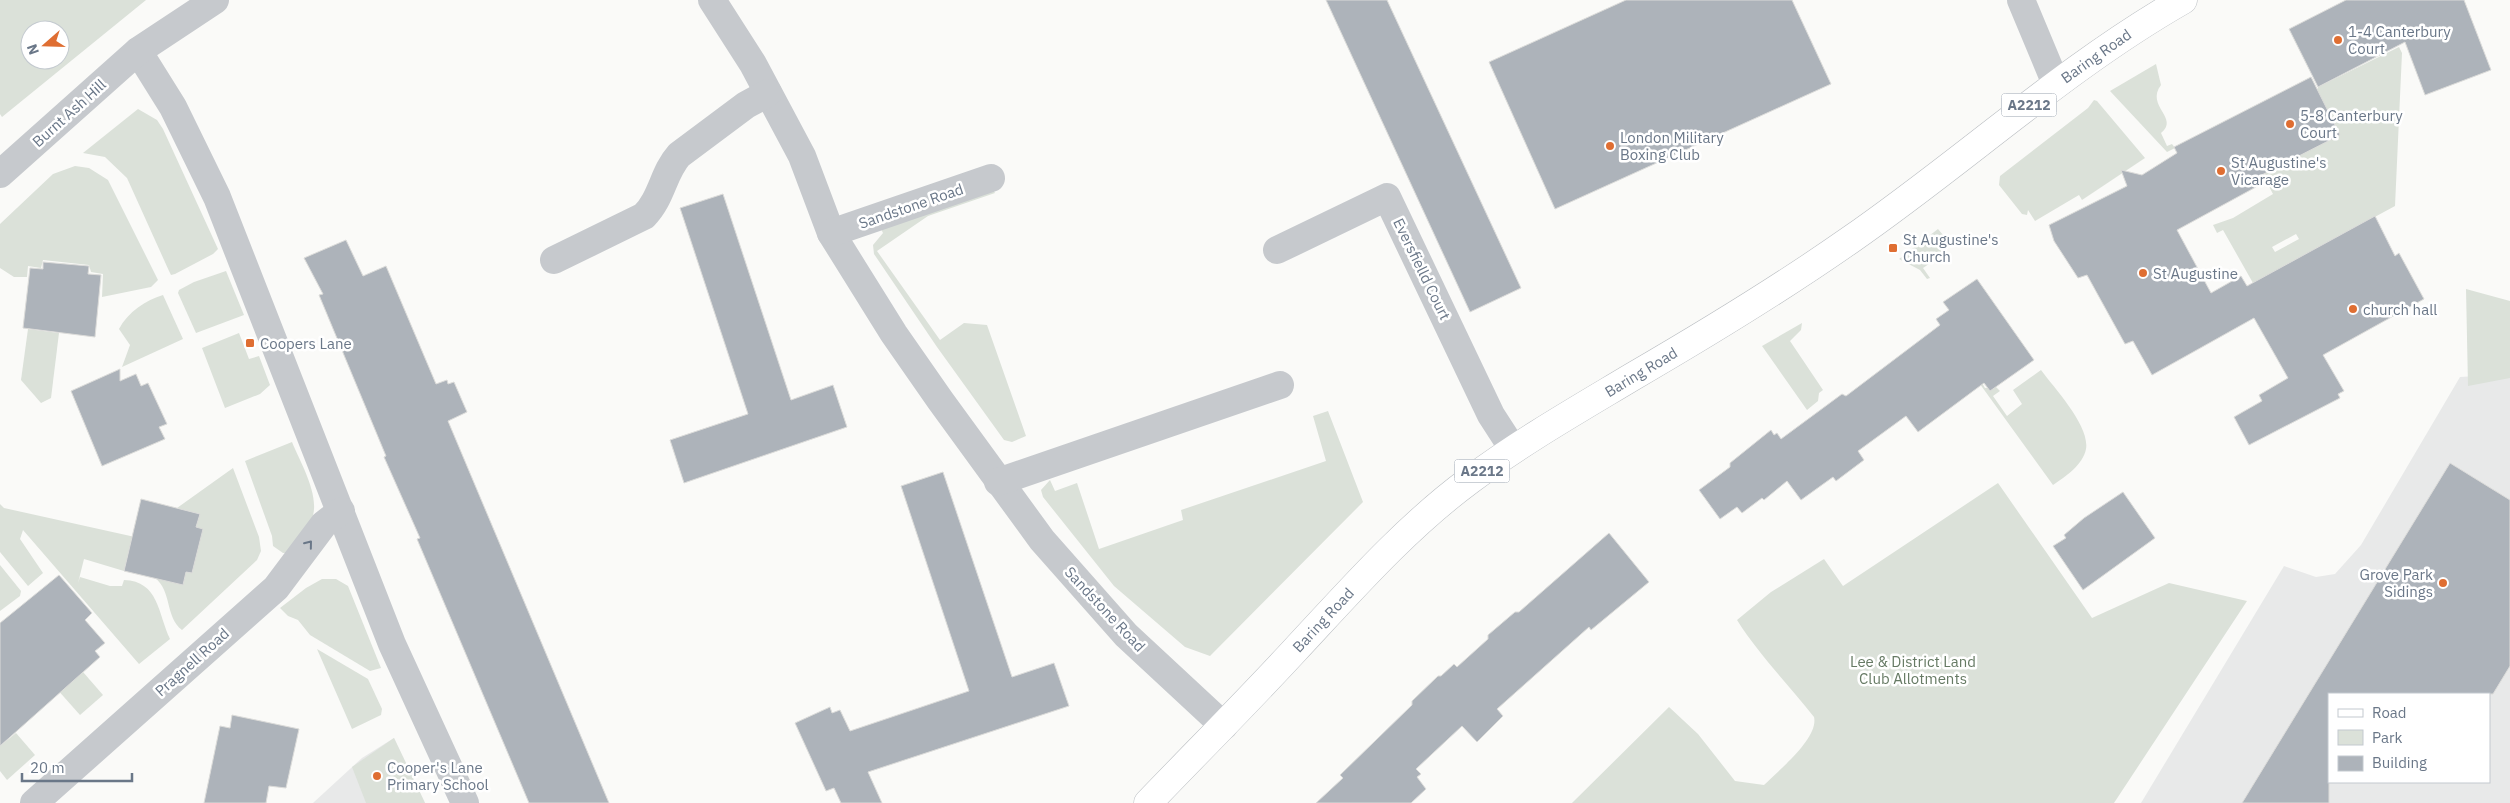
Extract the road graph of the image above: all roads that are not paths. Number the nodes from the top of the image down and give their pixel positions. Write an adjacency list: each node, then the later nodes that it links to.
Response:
1 (215, 0): 5 (street, Burnt Ash Hill)
2 (712, 0): 7 (street, Sandstone Road)
3 (2021, 0): 6 (street)
4 (2183, 0): 6 (main road, Baring Road / A2212)
5 (138, 52): 8 (street, Burnt Ash Hill); 16 (street)
6 (2056, 84): 14 (main road, Baring Road / A2212)
7 (768, 93): 10 (street, Sandstone Road); 12 (street)
8 (0, 174)
9 (991, 178): 10 (street, Sandstone Road)
10 (831, 233): 15 (street, Sandstone Road)
11 (1277, 250): 14 (street, Eversfielld Court)
12 (554, 260)
13 (1280, 385): 15 (street)
14 (1513, 449): 17 (main road, Baring Road / A2212)
15 (998, 482): 17 (street, Sandstone Road)
16 (341, 511): 18 (street, Pragnell Road, one-way to 16); 19 (street)
17 (1224, 726): 20 (main road, Baring Road / A2212)
18 (34, 803)
19 (465, 803)
20 (1148, 803)

